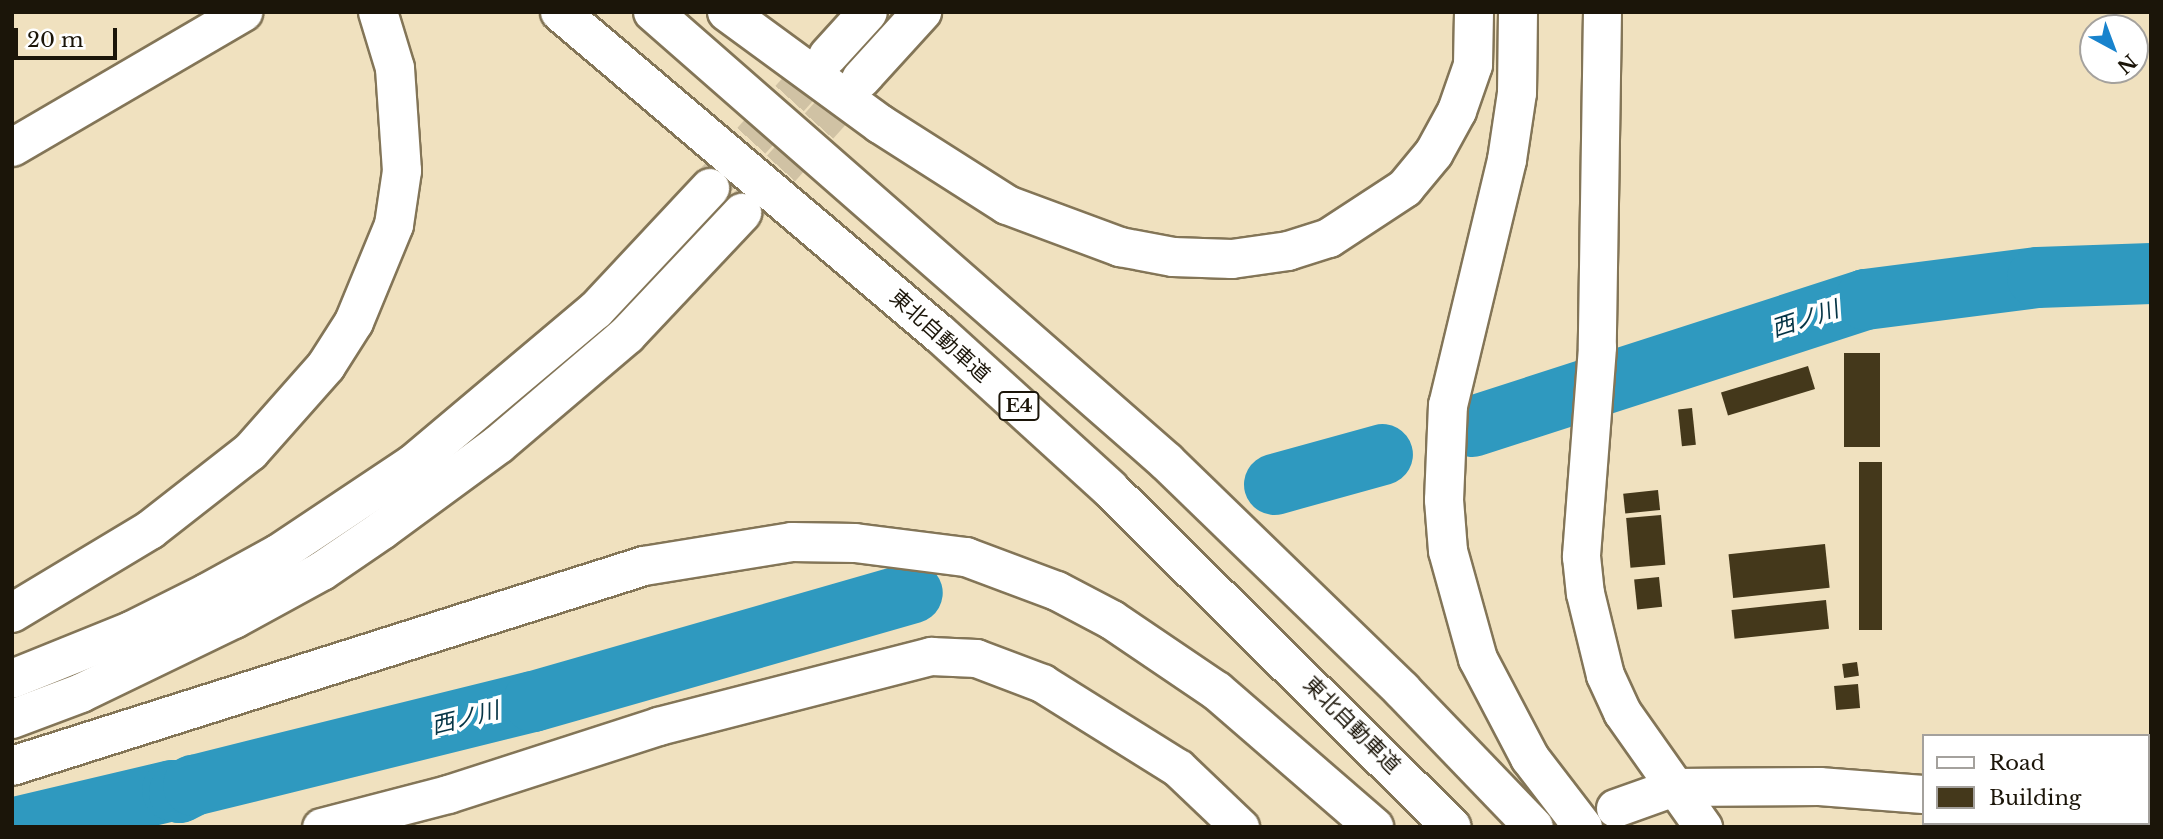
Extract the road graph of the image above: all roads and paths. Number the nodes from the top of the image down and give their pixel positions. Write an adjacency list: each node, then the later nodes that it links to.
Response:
1 (243, 12): 13 (street)
2 (378, 12): 16 (highway)
3 (560, 12): 26 (highway, 東北自動車道 / E4)
4 (653, 12): 27 (highway)
5 (727, 12): 8 (highway)
6 (868, 12): 11 (highway)
7 (922, 12): 12 (highway)
8 (1474, 12)
9 (1518, 12): 22 (highway)
10 (1602, 12): 20 (street)
11 (828, 56)
12 (861, 79)
13 (12, 147)
14 (710, 188): 17 (highway)
15 (741, 213): 18 (highway)
16 (12, 613)
17 (12, 679)
18 (12, 719)
19 (12, 766): 25 (highway)
20 (1674, 787): 21 (street); 22 (street); 28 (street)
21 (1922, 794)
22 (1599, 818)
23 (321, 827): 24 (street)
24 (1240, 827)
25 (1374, 827)
26 (1452, 827)
27 (1534, 827)
28 (1703, 827)

